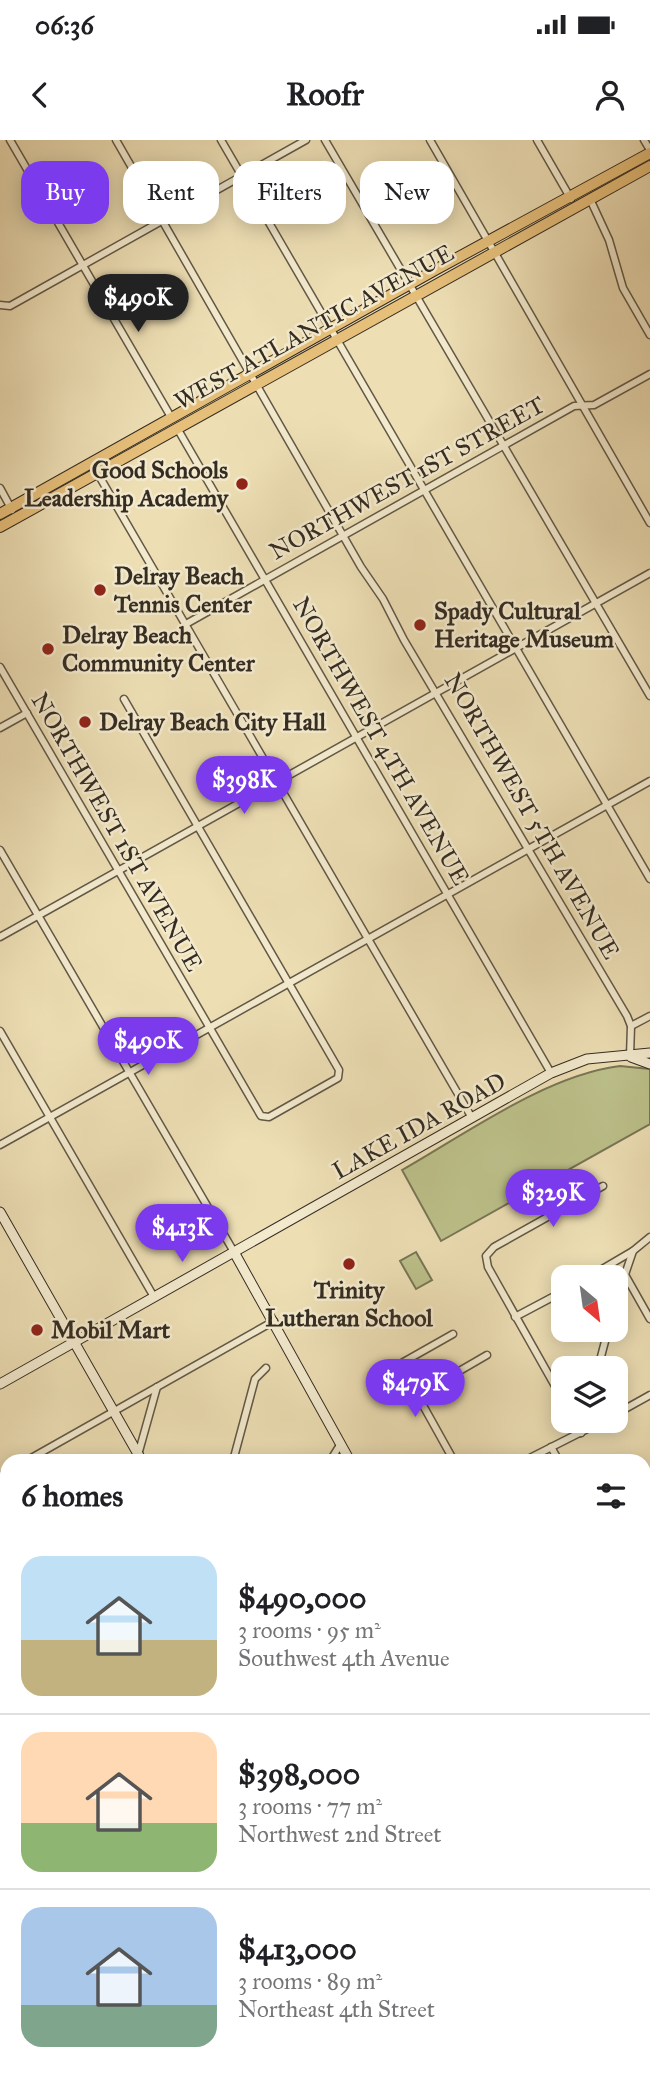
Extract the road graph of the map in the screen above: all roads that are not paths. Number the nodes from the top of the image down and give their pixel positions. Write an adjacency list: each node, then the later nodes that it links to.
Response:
1 (10, 140): 22 (street)
2 (116, 140): 10 (street, NORTHWEST 5TH AVENUE)
3 (221, 140): 11 (street)
4 (306, 140): 12 (street)
5 (325, 140): 23 (street)
6 (430, 140): 20 (street)
7 (537, 140): 14 (street)
8 (645, 140): 9 (street)
9 (650, 151): 14 (main road, WEST ATLANTIC AVENUE)
10 (128, 161)
11 (233, 161)
12 (269, 161)
13 (650, 166): 15 (main road, WEST ATLANTIC AVENUE)
14 (569, 196): 16 (street); 20 (main road, WEST ATLANTIC AVENUE)
15 (590, 199): 16 (main road, WEST ATLANTIC AVENUE); 27 (street)
16 (575, 207): 21 (main road, WEST ATLANTIC AVENUE)
17 (156, 224): 22 (street)
18 (165, 224): 29 (street, NORTHWEST 5TH AVENUE)
19 (270, 224): 26 (street)
20 (488, 241): 21 (street); 23 (main road, WEST ATLANTIC AVENUE)
21 (493, 251): 24 (main road, WEST ATLANTIC AVENUE); 33 (street)
22 (82, 265): 25 (street); 34 (street)
23 (409, 284): 24 (street); 26 (main road, WEST ATLANTIC AVENUE)
24 (415, 295): 28 (main road, WEST ATLANTIC AVENUE); 37 (street)
25 (2, 306)
26 (330, 328): 28 (street); 29 (main road, WEST ATLANTIC AVENUE)
27 (650, 335)
28 (336, 339): 31 (main road, WEST ATLANTIC AVENUE); 41 (street)
29 (250, 373): 31 (street, NORTHWEST 5TH AVENUE); 32 (main road, WEST ATLANTIC AVENUE)
30 (650, 374): 33 (street, NORTHWEST 1ST STREET)
31 (257, 384): 35 (main road, WEST ATLANTIC AVENUE); 47 (street, NORTHWEST 5TH AVENUE)
32 (193, 405): 34 (main road, WEST ATLANTIC AVENUE); 35 (main road)
33 (583, 406): 37 (street, NORTHWEST 1ST STREET); 45 (street)
34 (171, 417): 36 (main road); 38 (main road, WEST ATLANTIC AVENUE)
35 (177, 428): 36 (main road, WEST ATLANTIC AVENUE); 49 (street, NORTHWEST 4TH AVENUE)
36 (153, 442): 39 (main road, WEST ATLANTIC AVENUE)
37 (503, 447): 41 (street, NORTHWEST 1ST STREET); 50 (street)
38 (92, 462): 39 (street); 42 (main road, WEST ATLANTIC AVENUE)
39 (98, 472): 44 (main road, WEST ATLANTIC AVENUE); 51 (street)
40 (0, 488): 42 (street)
41 (424, 491): 47 (street, NORTHWEST 1ST STREET); 52 (street)
42 (11, 508): 43 (main road, WEST ATLANTIC AVENUE); 44 (street)
43 (0, 514)
44 (17, 518): 46 (main road, WEST ATLANTIC AVENUE)
45 (650, 523)
46 (0, 527)
47 (343, 536): 49 (street, NORTHWEST 1ST STREET); 54 (street, NORTHWEST 5TH AVENUE)
48 (650, 573): 50 (street)
49 (265, 580): 51 (street, NORTHWEST 1ST STREET); 59 (street, NORTHWEST 4TH AVENUE)
50 (596, 603): 52 (street); 55 (street)
51 (186, 624): 60 (street)
52 (516, 648): 54 (street); 62 (street)
53 (0, 667): 57 (street, NORTHWEST 1ST AVENUE)
54 (437, 692): 59 (street); 64 (street, NORTHWEST 5TH AVENUE)
55 (650, 696)
56 (124, 699): 63 (street)
57 (27, 713): 58 (street); 66 (street, NORTHWEST 1ST AVENUE)
58 (0, 728)
59 (356, 737): 60 (street); 68 (street, NORTHWEST 4TH AVENUE)
60 (276, 781): 63 (street); 71 (street)
61 (650, 781): 62 (street)
62 (607, 805): 64 (street); 67 (street)
63 (198, 827): 66 (street); 72 (street)
64 (529, 849): 68 (street); 74 (street, NORTHWEST 5TH AVENUE)
65 (0, 850): 69 (street)
66 (118, 871): 69 (street); 75 (street, NORTHWEST 1ST AVENUE)
67 (650, 880)
68 (447, 894): 71 (street); 81 (street, NORTHWEST 4TH AVENUE)
69 (38, 916): 70 (street); 80 (street)
70 (0, 937)
71 (368, 938): 72 (street); 83 (street)
72 (287, 983): 75 (street); 75 (street, NORTHWEST 1ST AVENUE)
73 (650, 1016): 74 (street)
74 (631, 1026): 78 (street)
75 (208, 1028): 80 (street)
76 (0, 1031): 82 (street)
77 (650, 1053): 78 (street, LAKE IDA ROAD)
78 (630, 1056): 79 (street, LAKE IDA ROAD); 81 (street, LAKE IDA ROAD)
79 (650, 1063)
80 (129, 1072): 82 (street); 89 (street)
81 (551, 1073): 83 (street, LAKE IDA ROAD)
82 (50, 1117): 84 (street); 93 (street)
83 (472, 1118): 89 (street, LAKE IDA ROAD)
84 (0, 1145)
85 (603, 1186): 95 (street)
86 (0, 1212): 99 (street)
87 (650, 1237): 88 (street)
88 (633, 1251): 90 (street); 91 (street)
89 (234, 1252): 93 (street, LAKE IDA ROAD); 97 (street)
90 (609, 1265)
91 (627, 1265)
92 (628, 1280): 96 (street)
93 (154, 1297): 99 (street, LAKE IDA ROAD)
94 (551, 1297): 95 (street)
95 (515, 1317): 102 (street)
96 (650, 1319)
97 (274, 1321): 104 (street); 110 (street)
98 (453, 1334): 105 (street)
99 (75, 1342): 103 (street, LAKE IDA ROAD); 108 (street)
100 (487, 1355): 105 (street)
101 (265, 1368): 115 (street)
102 (551, 1379)
103 (0, 1384)
104 (157, 1387): 108 (street); 114 (street)
105 (418, 1395): 118 (street)
106 (650, 1395): 107 (street)
107 (628, 1407)
108 (114, 1411): 112 (street); 113 (street)
109 (581, 1433): 111 (street)
110 (340, 1445): 116 (street); 117 (street)
111 (551, 1447): 119 (street); 120 (street)
112 (38, 1454)
113 (138, 1454)
114 (141, 1454)
115 (235, 1454)
116 (334, 1454)
117 (346, 1454)
118 (450, 1454)
119 (538, 1454)
120 (555, 1454)

